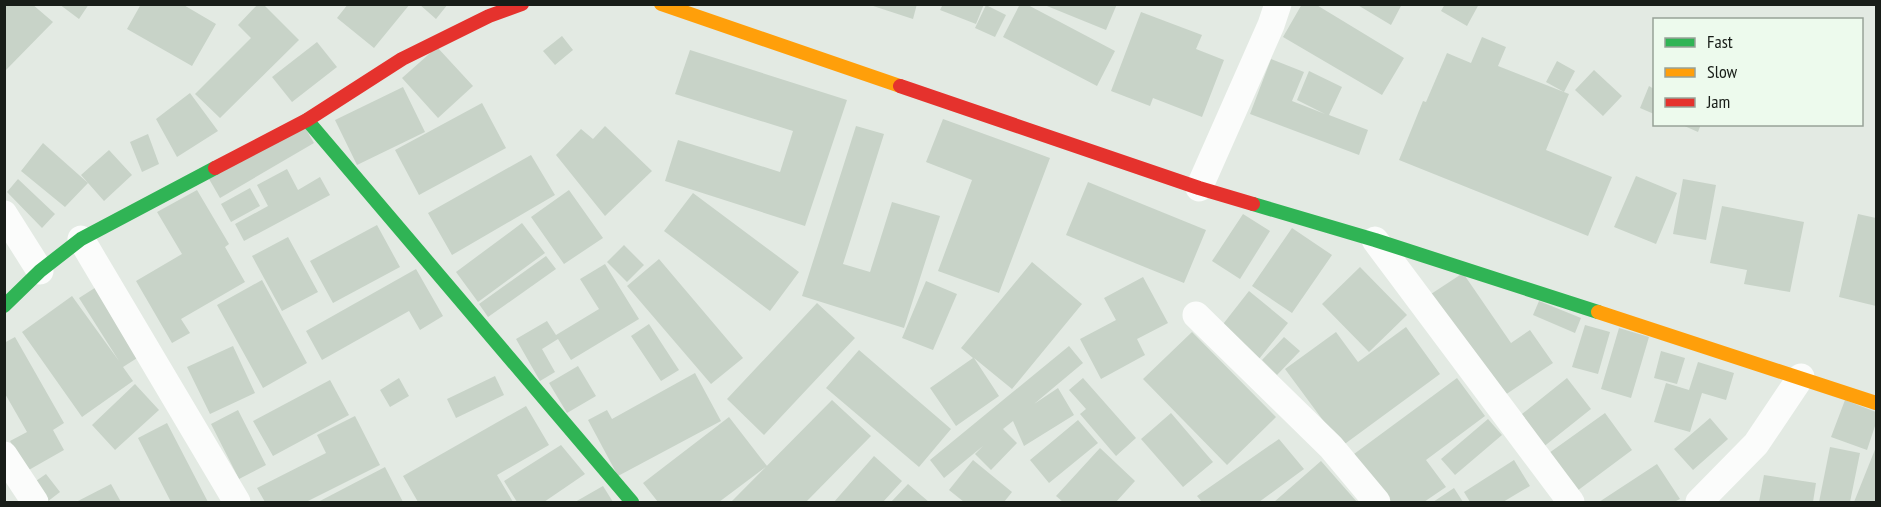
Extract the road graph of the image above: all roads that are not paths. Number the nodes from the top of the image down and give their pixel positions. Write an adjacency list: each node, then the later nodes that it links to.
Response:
1 (522, 4): 4 (street)
2 (661, 4): 5 (street)
3 (1278, 4): 5 (street)
4 (307, 120): 7 (street); 17 (street)
5 (1199, 188): 8 (street)
6 (4, 214): 9 (street)
7 (81, 239): 9 (street); 16 (street)
8 (1375, 240): 12 (street); 19 (street)
9 (40, 271): 10 (street)
10 (4, 306)
11 (1196, 315): 18 (street)
12 (1801, 377): 13 (street); 20 (street)
13 (1876, 403)
14 (4, 455): 15 (street)
15 (36, 502)
16 (237, 502)
17 (632, 502)
18 (1377, 502)
19 (1571, 502)
20 (1699, 502)

